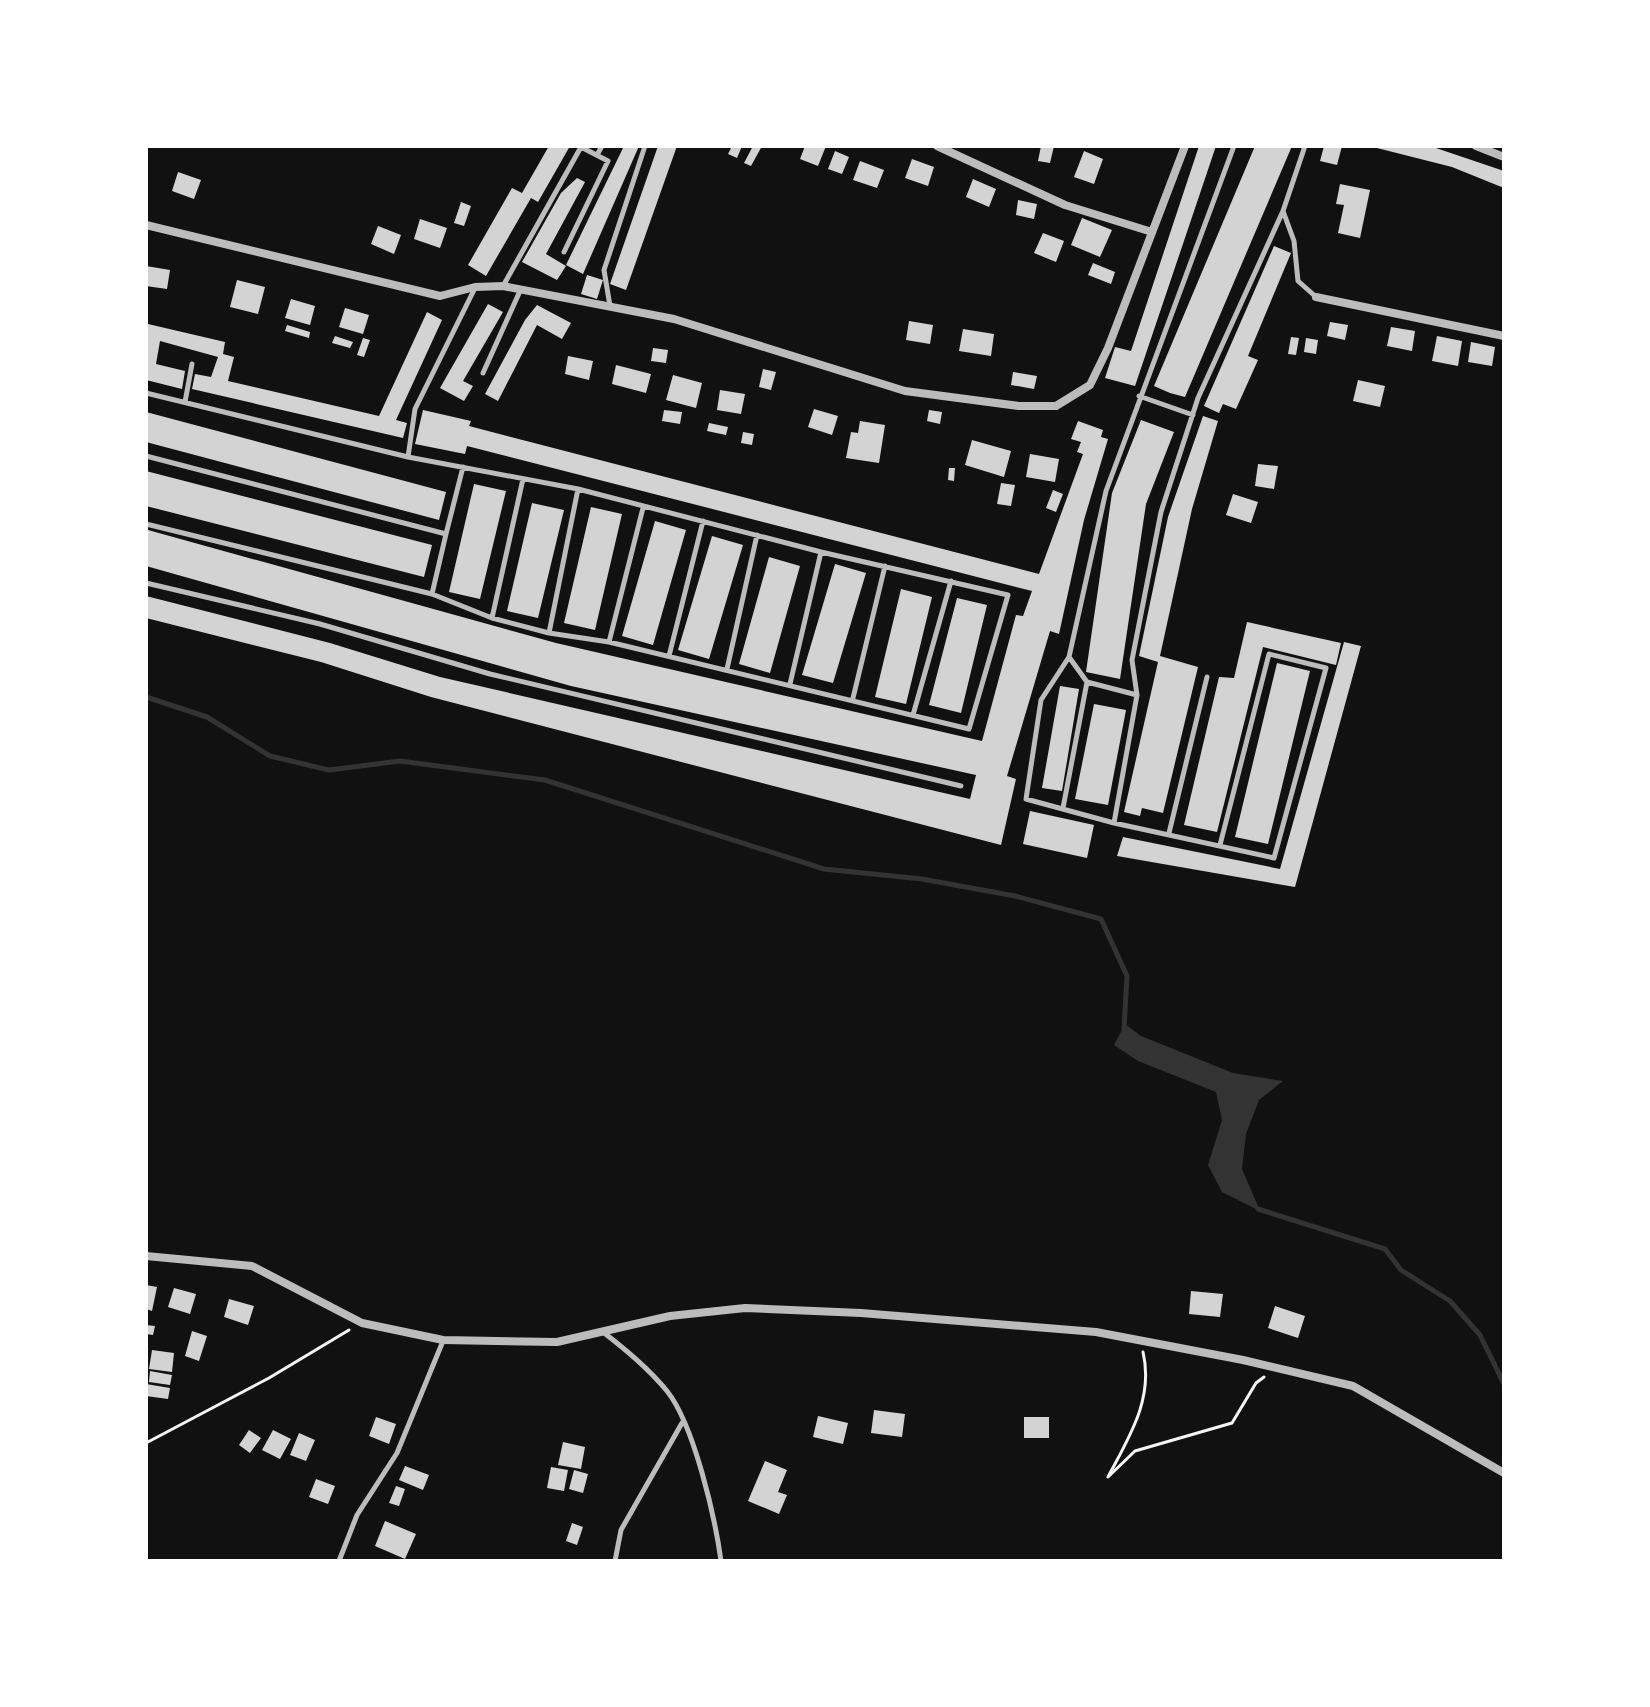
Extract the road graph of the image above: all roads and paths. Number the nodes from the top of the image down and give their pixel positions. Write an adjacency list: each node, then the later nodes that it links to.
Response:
1 (602, 146): 8 (lane)
2 (645, 146): 18 (lane)
3 (937, 146): 12 (street)
4 (1185, 146): 12 (street)
5 (1234, 146): 23 (lane)
6 (1305, 146): 10 (lane)
7 (1476, 146): 9 (street)
8 (597, 155): 13 (lane); 14 (lane)
9 (1504, 157)
10 (1283, 211): 17 (lane); 25 (lane)
11 (146, 225): 15 (street)
12 (1152, 232): 18 (street)
13 (564, 252)
14 (503, 286): 15 (street); 16 (street)
15 (475, 287): 27 (lane)
16 (520, 291): 18 (street); 21 (lane)
17 (1316, 297): 19 (street)
18 (611, 308)
19 (1504, 336)
20 (192, 364): 24 (lane)
21 (483, 373)
22 (146, 393): 24 (lane)
23 (1139, 396): 25 (lane); 45 (lane)
24 (185, 402): 27 (lane)
25 (1193, 415): 50 (lane)
26 (146, 456): 34 (lane)
27 (408, 457): 28 (lane)
28 (463, 467): 29 (lane); 34 (lane)
29 (523, 479): 30 (lane); 41 (lane)
30 (578, 489): 31 (lane); 42 (lane)
31 (643, 508): 32 (lane); 43 (lane)
32 (703, 521): 35 (lane); 44 (lane)
33 (146, 524): 40 (lane)
34 (446, 534): 40 (lane)
35 (757, 535): 36 (lane); 46 (lane)
36 (821, 552): 37 (lane); 49 (lane)
37 (885, 566): 38 (lane); 51 (lane)
38 (951, 581): 52 (lane); 52 (lane)
39 (146, 583): 53 (lane)
40 (432, 594): 41 (lane)
41 (492, 618): 42 (lane)
42 (549, 633): 43 (lane)
43 (609, 642): 44 (lane)
44 (669, 656): 46 (lane)
45 (1069, 657): 48 (lane); 54 (lane)
46 (727, 669): 49 (lane)
47 (1207, 677): 56 (lane)
48 (1087, 682): 50 (lane); 54 (lane)
49 (790, 684): 51 (lane)
50 (1137, 695): 55 (lane)
51 (853, 698): 52 (lane)
52 (913, 715)
53 (961, 786)
54 (1063, 808): 55 (lane)
55 (1114, 823): 56 (lane)
56 (1169, 833): 57 (lane)
57 (1220, 845): 57 (lane)
58 (146, 1256): 59 (street)
59 (362, 1323): 61 (street); 65 (path)
60 (603, 1332): 61 (street); 62 (street); 64 (lane)
61 (443, 1340): 67 (lane)
62 (1140, 1340): 63 (street); 63 (path)
63 (1276, 1368): 66 (street)
64 (682, 1422): 68 (lane); 69 (lane)
65 (146, 1443)
66 (1504, 1473)
67 (339, 1561)
68 (615, 1561)
69 (721, 1561)

